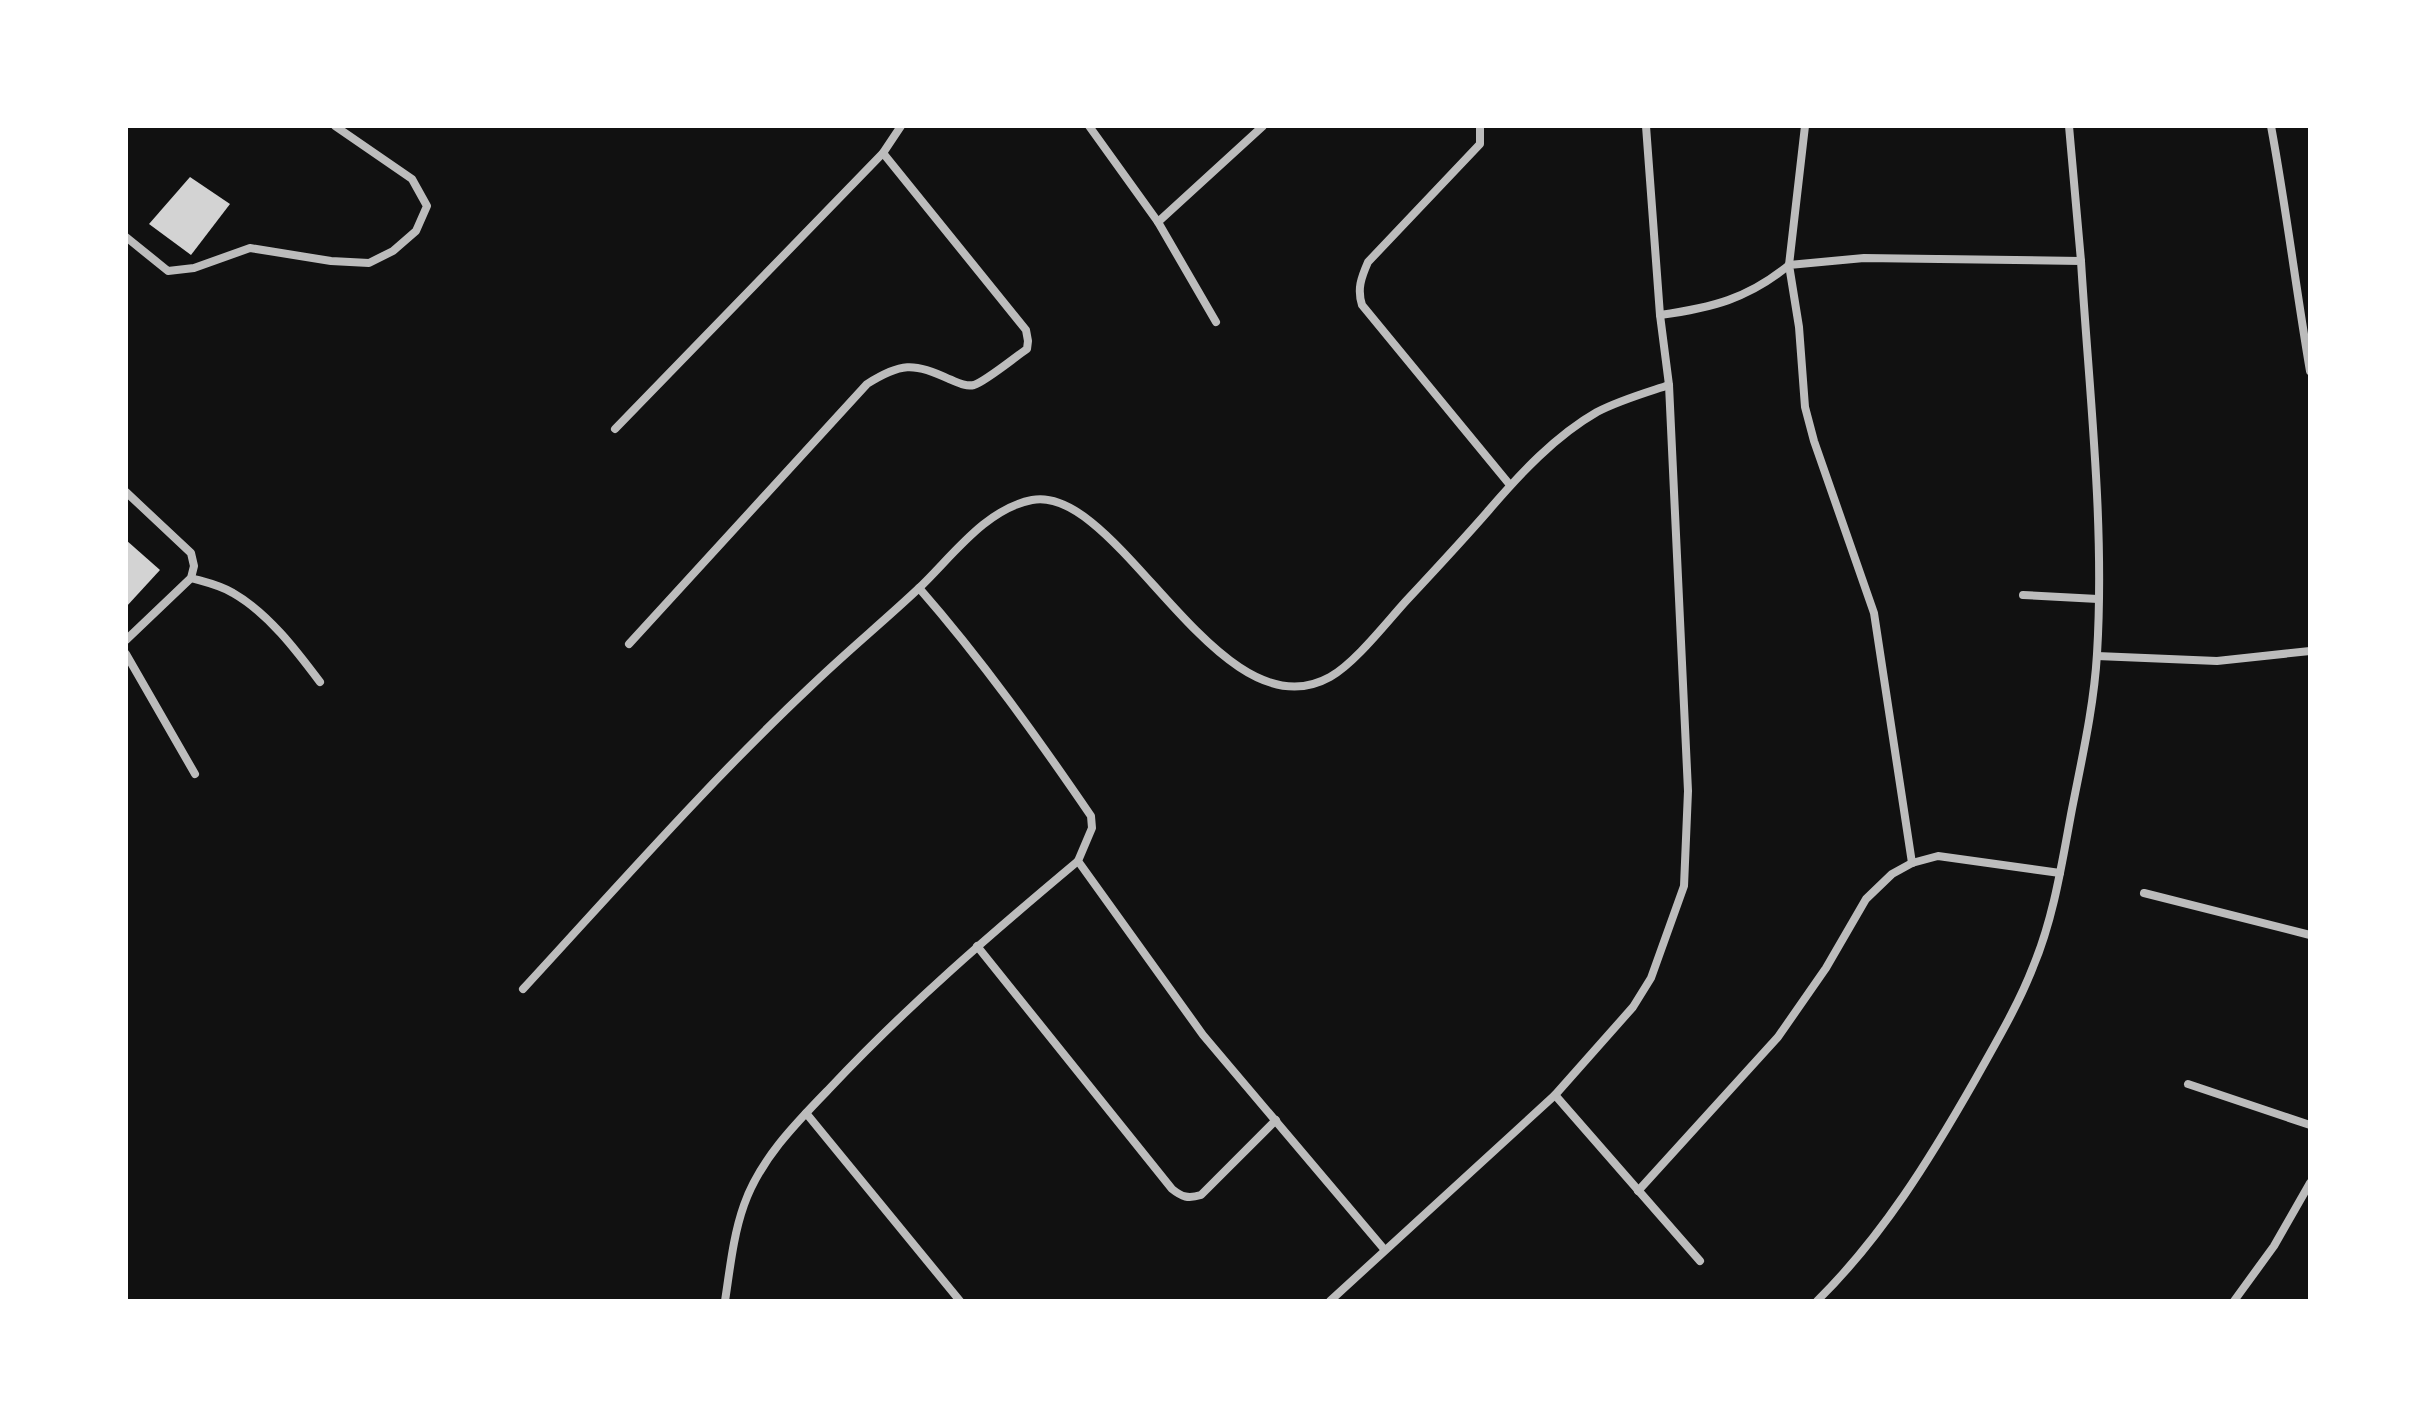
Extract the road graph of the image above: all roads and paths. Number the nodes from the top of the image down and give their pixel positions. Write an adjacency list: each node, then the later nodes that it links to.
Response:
1 (335, 126): 12 (street)
2 (901, 126): 10 (street)
3 (1089, 126): 11 (street)
4 (1263, 126): 11 (street)
5 (1480, 126): 20 (street)
6 (1646, 126): 15 (street)
7 (1805, 126): 14 (street)
8 (2069, 126): 13 (street)
9 (2271, 126): 17 (street)
10 (883, 153): 19 (street); 27 (street)
11 (1158, 222): 16 (street)
12 (126, 237)
13 (2081, 261): 14 (street); 25 (street)
14 (1789, 265): 15 (street); 34 (street)
15 (1660, 315): 18 (street)
16 (1216, 322)
17 (2310, 371)
18 (1669, 385): 20 (street); 41 (street)
19 (615, 429)
20 (1510, 485): 23 (street)
21 (126, 492): 22 (street)
22 (191, 578): 26 (street); 31 (street)
23 (919, 588): 33 (street); 39 (street)
24 (2023, 595): 25 (street)
25 (2098, 599): 30 (street)
26 (126, 640)
27 (629, 644)
28 (2310, 651): 30 (street)
29 (126, 654): 32 (street)
30 (2097, 656): 35 (street)
31 (320, 682)
32 (195, 774)
33 (1078, 861): 38 (street); 43 (street)
34 (1912, 863): 35 (street); 46 (street)
35 (2060, 873): 52 (street)
36 (2144, 893): 37 (street)
37 (2310, 935)
38 (977, 946): 42 (street); 43 (street)
39 (523, 989)
40 (2188, 1084): 44 (street)
41 (1555, 1095): 46 (street); 47 (street)
42 (806, 1113): 49 (street); 50 (street)
43 (1276, 1120): 47 (street)
44 (2310, 1125)
45 (2310, 1183): 53 (street)
46 (1638, 1191): 48 (street)
47 (1384, 1249): 51 (street)
48 (1700, 1261)
49 (725, 1301)
50 (960, 1301)
51 (1330, 1301)
52 (1817, 1301)
53 (2234, 1301)

